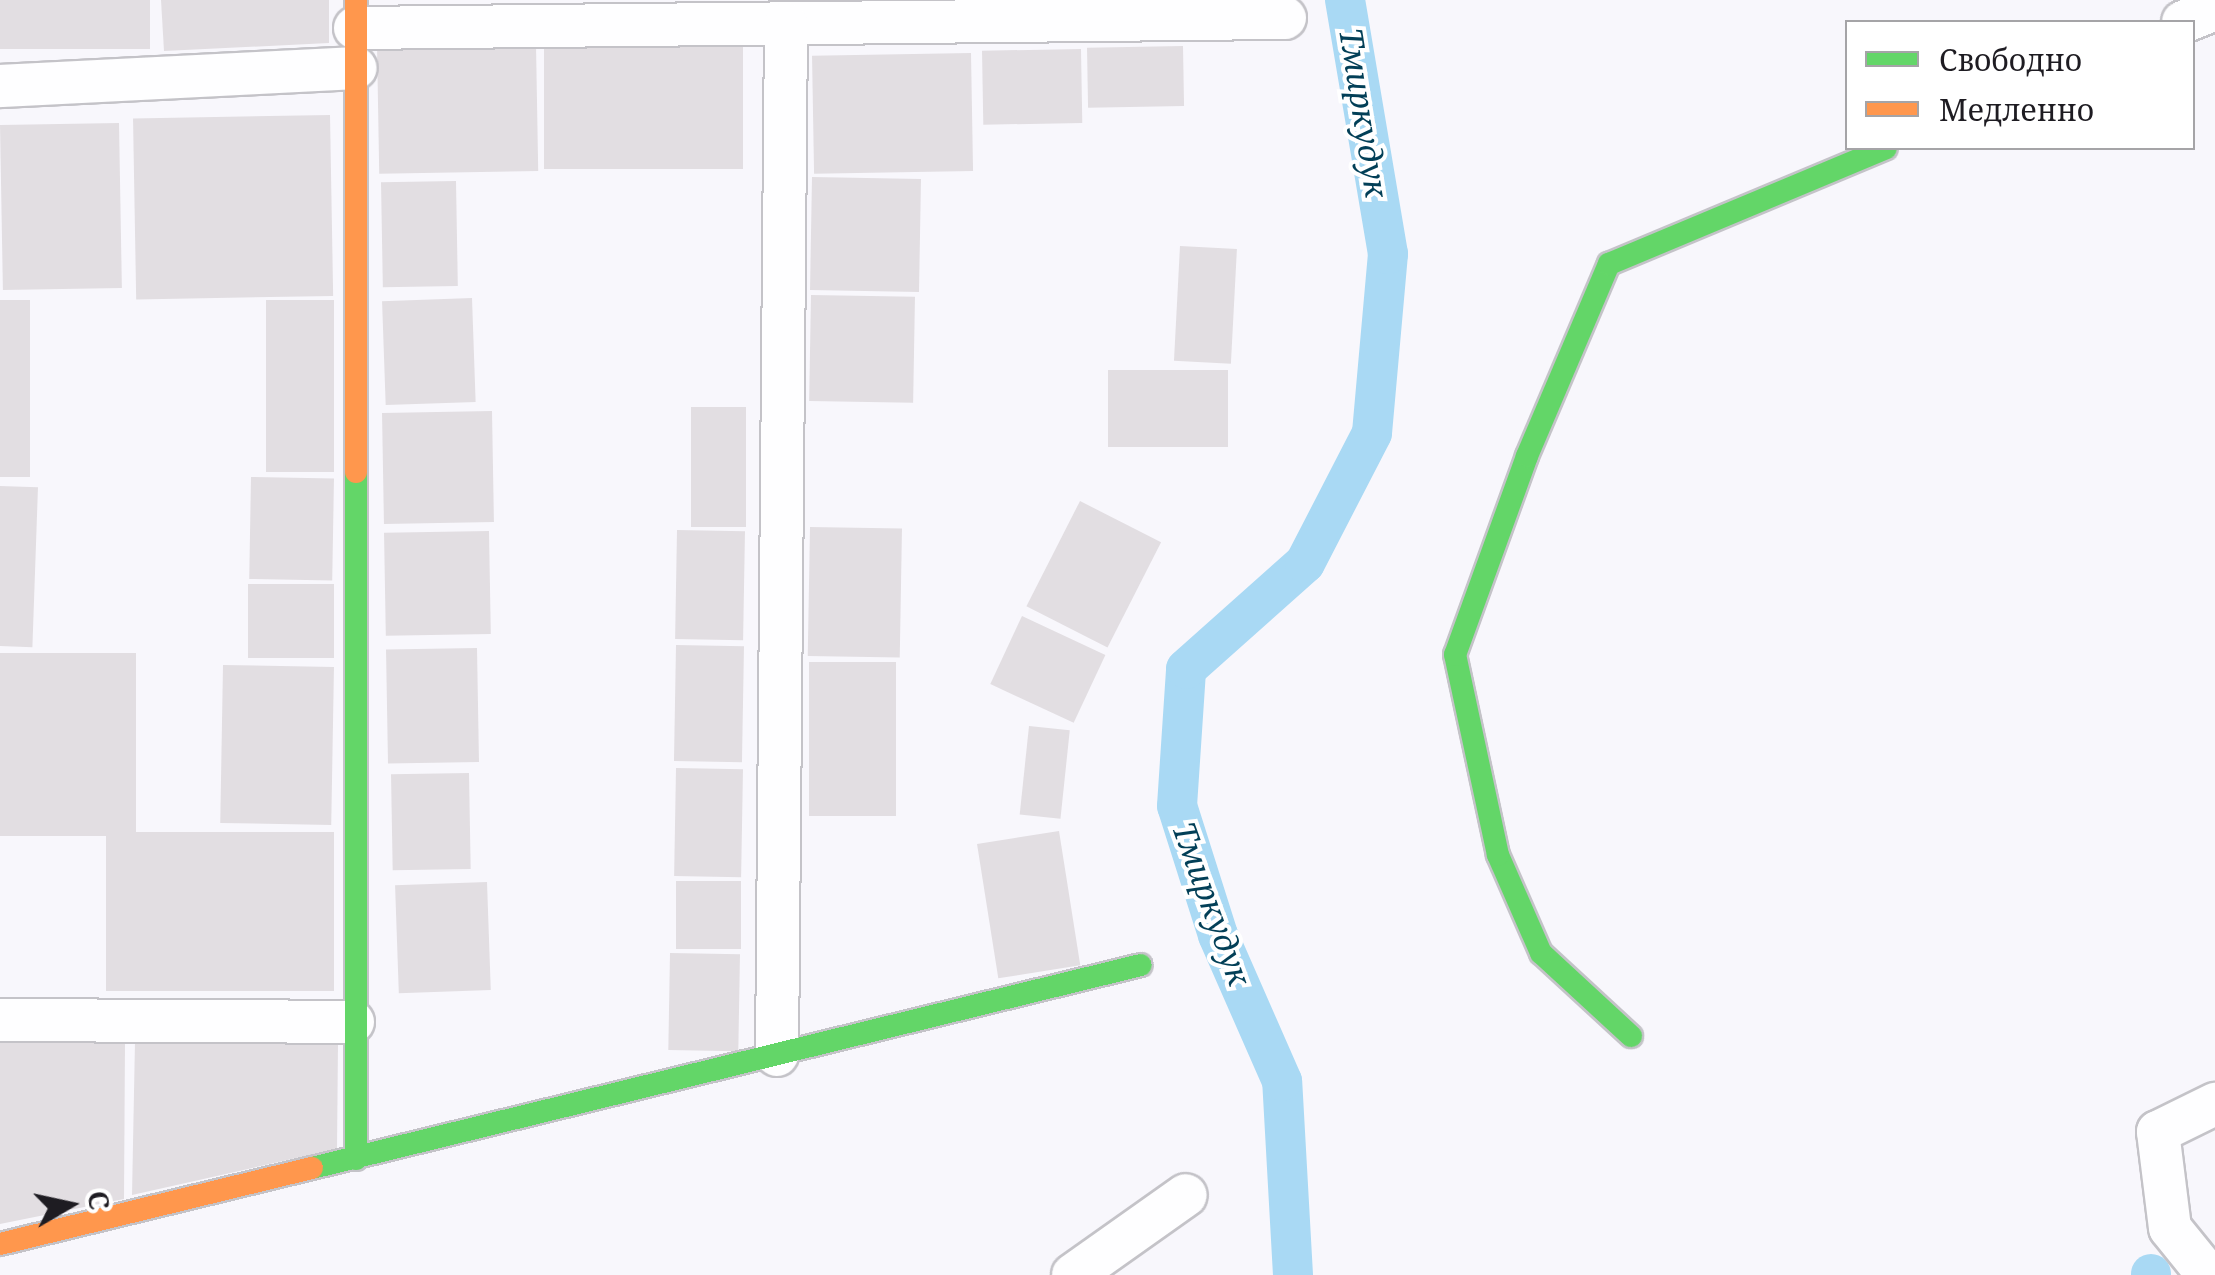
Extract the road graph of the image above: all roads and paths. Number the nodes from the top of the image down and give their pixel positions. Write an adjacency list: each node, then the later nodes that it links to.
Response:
1 (2215, 9): 3 (street)
2 (1285, 18): 4 (street)
3 (2188, 20)
4 (786, 24): 5 (street); 12 (street)
5 (356, 32): 6 (street); 10 (street)
6 (0, 86)
7 (1881, 150): 11 (street)
8 (1141, 965): 12 (street)
9 (0, 1020): 10 (street)
10 (354, 1022): 14 (street)
11 (1631, 1036)
12 (777, 1055): 14 (street)
13 (2215, 1104): 18 (street)
14 (356, 1159): 16 (street)
15 (1186, 1195): 17 (street)
16 (0, 1244)
17 (1073, 1275)
18 (2208, 1275)

